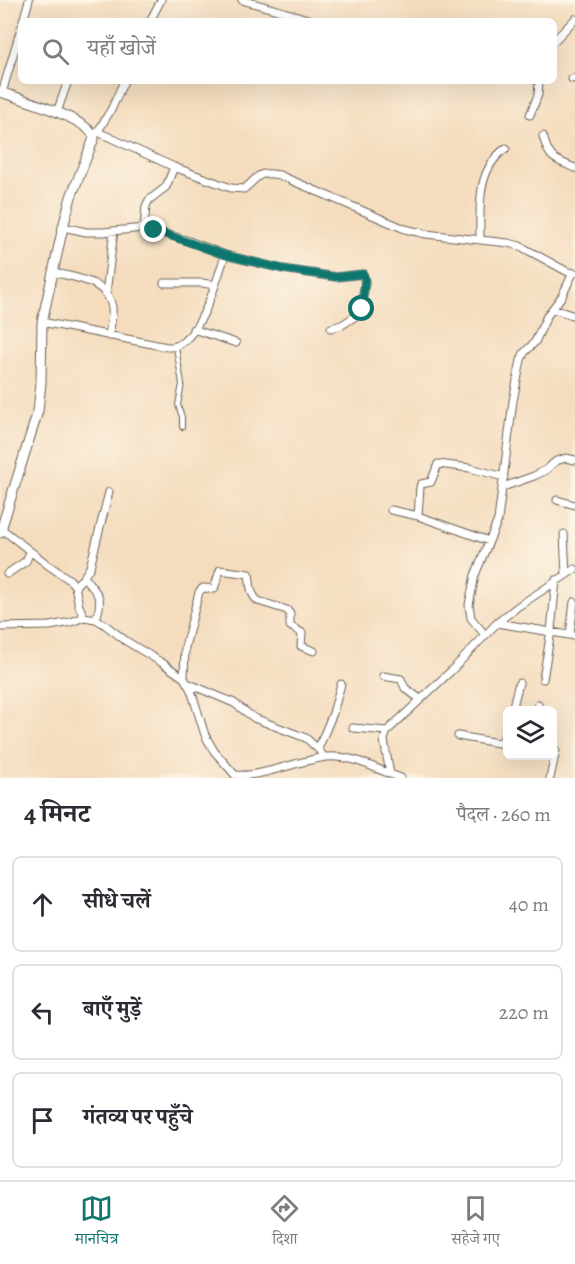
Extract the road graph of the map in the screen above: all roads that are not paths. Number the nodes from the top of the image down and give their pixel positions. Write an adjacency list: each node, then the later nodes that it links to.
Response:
1 (29, 0): 4 (street)
2 (161, 0): 5 (street)
3 (242, 0): 6 (street)
4 (24, 18)
5 (152, 18)
6 (305, 18)
7 (575, 19): 9 (street)
8 (18, 38): 13 (street)
9 (557, 38)
10 (67, 84): 14 (street)
11 (123, 84): 16 (street)
12 (539, 84): 15 (street)
13 (1, 93): 14 (street)
14 (57, 112): 16 (street)
15 (530, 115)
16 (96, 135): 19 (street); 21 (street)
17 (543, 136): 20 (street)
18 (506, 148): 24 (street)
19 (174, 167): 22 (street); 24 (street)
20 (575, 168)
21 (63, 227): 23 (street); 26 (street)
22 (144, 228): 23 (street); 25 (street)
23 (114, 231): 30 (street)
24 (480, 239): 27 (street)
25 (225, 255): 29 (street); 34 (street)
26 (53, 272): 30 (street); 33 (street)
27 (574, 273): 31 (street)
28 (164, 283): 29 (street)
29 (215, 285): 35 (street)
30 (106, 293): 36 (street)
31 (553, 309): 32 (street); 41 (street)
32 (575, 316)
33 (42, 322): 36 (street); 48 (street)
34 (331, 328)
35 (193, 329): 37 (street); 38 (street)
36 (109, 336): 38 (street)
37 (236, 343)
38 (176, 346): 39 (lane)
39 (182, 427)
40 (575, 460): 42 (street)
41 (504, 477): 42 (street); 47 (street)
42 (503, 488): 50 (street)
43 (109, 492): 55 (street)
44 (557, 500): 45 (street)
45 (575, 505)
46 (391, 510): 47 (street)
47 (418, 516): 50 (street)
48 (1, 527): 51 (street)
49 (564, 534): 54 (street)
50 (489, 541): 64 (street)
51 (30, 552): 53 (street); 57 (street)
52 (575, 569): 54 (street)
53 (7, 574)
54 (566, 575): 56 (street)
55 (84, 577): 57 (street); 60 (street)
56 (556, 580): 61 (street); 63 (street)
57 (75, 586): 59 (street)
58 (574, 602): 65 (street)
59 (84, 616): 60 (street); 62 (street)
60 (96, 619): 69 (street)
61 (497, 623): 63 (street); 64 (street)
62 (0, 627)
63 (551, 631): 65 (street); 68 (street)
64 (485, 634): 72 (street)
65 (572, 635)
66 (314, 651): 69 (street)
67 (383, 676): 72 (street)
68 (543, 679)
69 (186, 681): 78 (street); 81 (street)
70 (519, 683): 73 (street)
71 (341, 684): 78 (street)
72 (420, 699): 75 (street)
73 (513, 706)
74 (353, 728): 75 (street)
75 (387, 730): 82 (street)
76 (458, 736): 77 (street)
77 (503, 740)
78 (318, 749): 79 (street)
79 (324, 757): 81 (street); 82 (street)
80 (554, 760): 84 (street)
81 (232, 775)
82 (391, 776): 83 (street)
83 (401, 778)
84 (550, 778)

